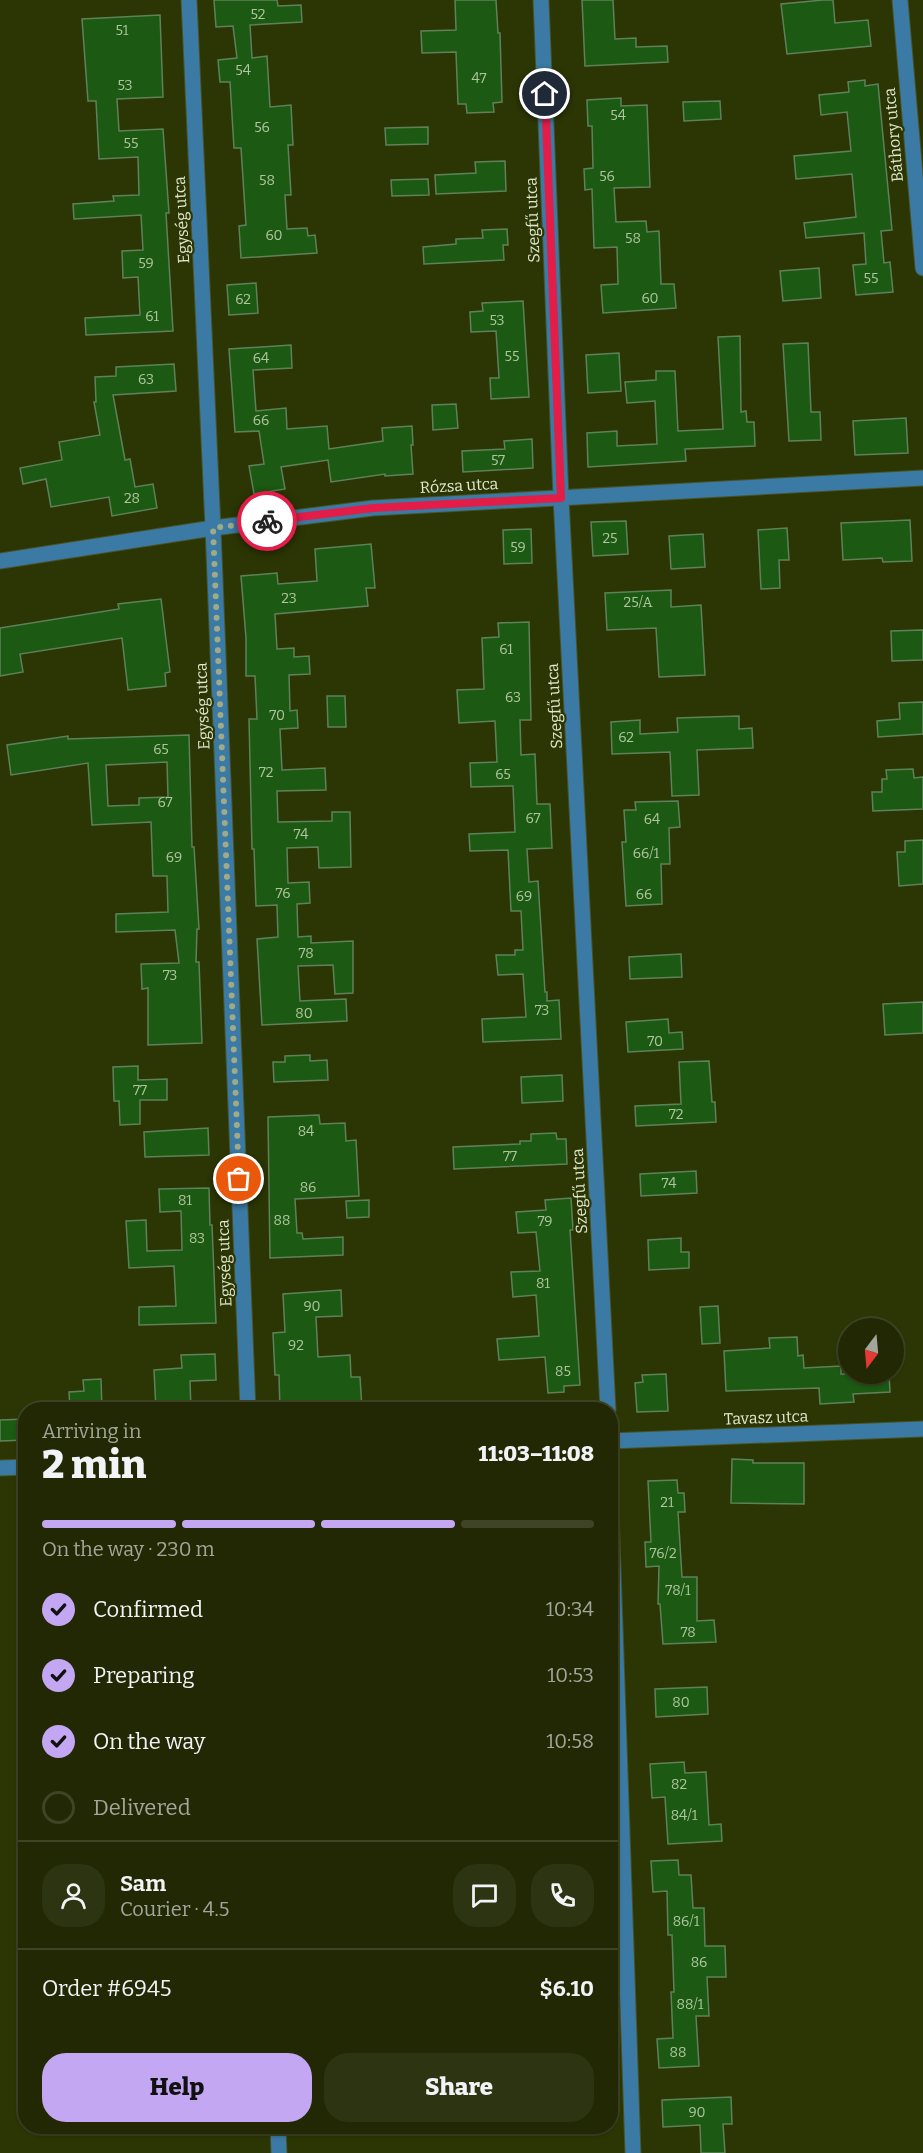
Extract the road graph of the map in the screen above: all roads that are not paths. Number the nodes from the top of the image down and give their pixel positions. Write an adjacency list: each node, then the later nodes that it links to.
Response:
1 (189, 0): 7 (street, Egység utca)
2 (541, 0): 6 (street, Szegfű utca)
3 (900, 0): 4 (street, Báthory utca)
4 (923, 268)
5 (923, 478): 6 (street, Rózsa utca)
6 (561, 498): 7 (street, Rózsa utca); 10 (street, Szegfű utca)
7 (213, 528): 8 (street, Rózsa utca); 9 (street, Egység utca)
8 (0, 561)
9 (248, 1402)
10 (608, 1402)
11 (923, 1429): 12 (street, Tavasz utca)
12 (618, 1441)
13 (18, 1467): 14 (street)
14 (0, 1468)
15 (618, 1714): 18 (street)
16 (278, 2134): 17 (street)
17 (279, 2153)
18 (633, 2153)

